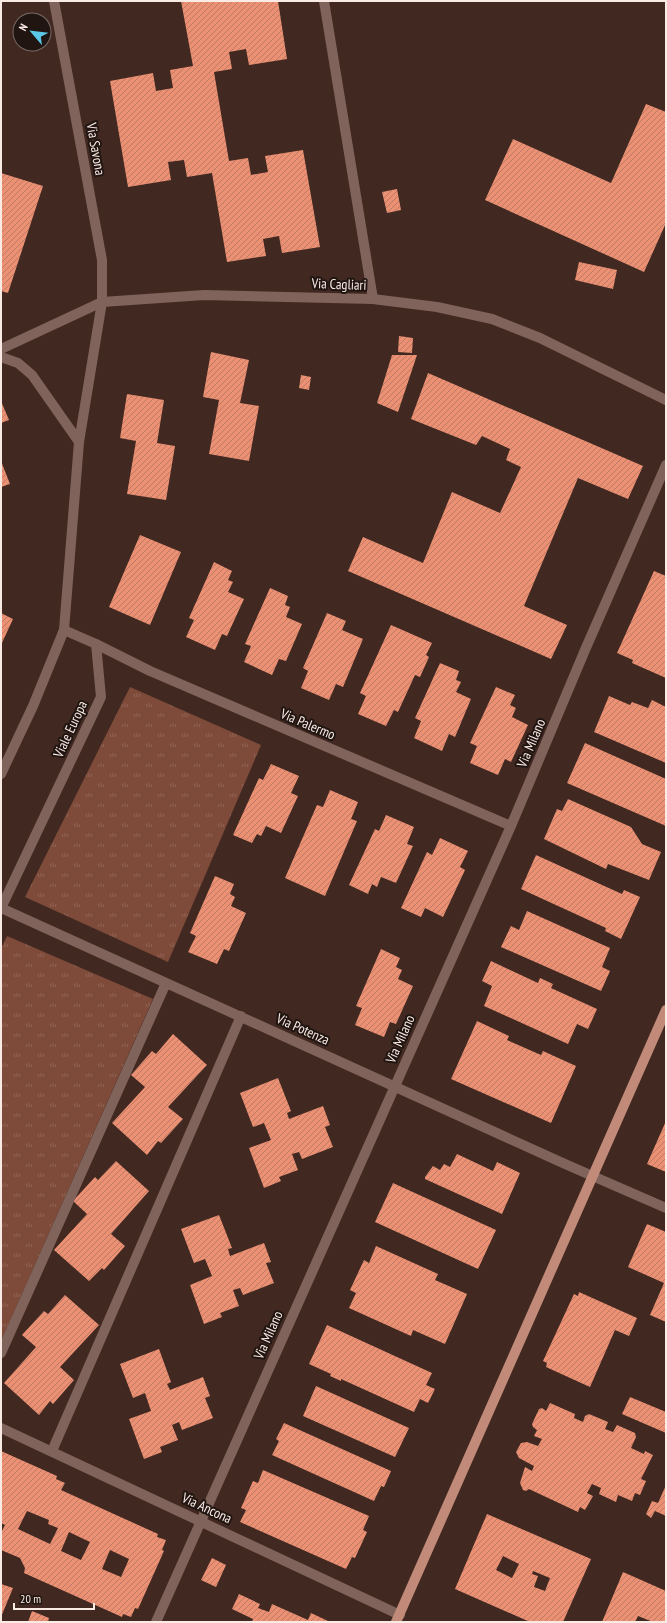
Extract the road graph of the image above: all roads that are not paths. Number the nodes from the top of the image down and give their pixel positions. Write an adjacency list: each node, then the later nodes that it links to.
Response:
1 (54, 1): 4 (street, Via Savona)
2 (324, 1): 3 (street)
3 (373, 299): 4 (street, Via Cagliari); 7 (street, Via Cagliari)
4 (102, 302): 5 (street, Via Cagliari); 8 (street, Via Savona)
5 (1, 349)
6 (1, 357): 8 (street)
7 (666, 400)
8 (79, 442): 10 (street, Via Savona)
9 (666, 466): 13 (street, Via Milano)
10 (64, 630): 11 (street); 12 (street)
11 (96, 644): 13 (street, Via Palermo); 14 (street, Viale Europa)
12 (1, 774)
13 (511, 826): 18 (street, Via Milano)
14 (1, 908): 15 (street, Via Potenza)
15 (166, 983): 17 (street, Via Potenza); 21 (street)
16 (666, 1010): 19 (main road)
17 (240, 1016): 18 (street, Via Potenza); 23 (street)
18 (394, 1086): 19 (street, Via Potenza); 24 (street, Via Milano)
19 (593, 1176): 20 (street, Via Potenza); 25 (main road)
20 (666, 1208)
21 (1, 1353)
22 (1, 1428): 23 (street, Via Ancona)
23 (52, 1451): 24 (street, Via Ancona)
24 (201, 1521): 25 (street, Via Ancona); 26 (street, Via Milano)
25 (398, 1618)
26 (156, 1622)

